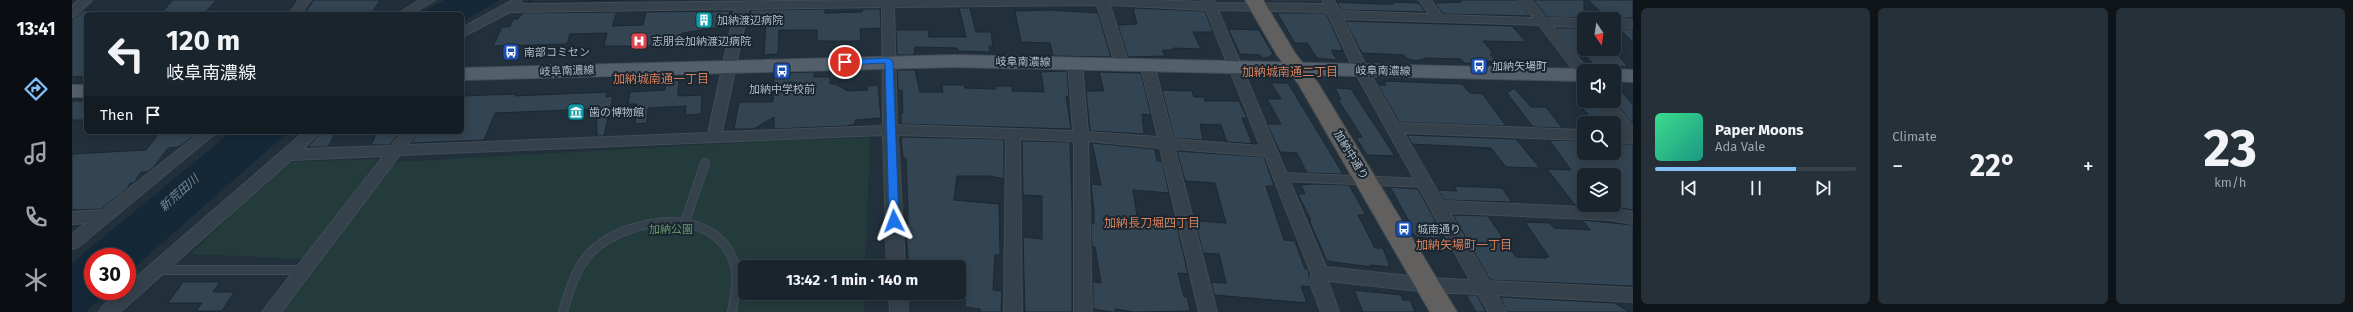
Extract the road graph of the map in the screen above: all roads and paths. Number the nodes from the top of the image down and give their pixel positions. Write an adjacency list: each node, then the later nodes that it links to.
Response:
1 (86, 0): 16 (street)
2 (305, 0): 14 (street)
3 (430, 0): 15 (street)
4 (522, 0): 12 (street)
5 (1102, 0): 8 (street); 9 (street); 25 (street)
6 (1425, 0): 17 (street)
7 (1525, 0): 18 (street)
8 (888, 2): 11 (street); 23 (street)
9 (1209, 3): 10 (street); 29 (street)
10 (1256, 3): 13 (street); 30 (highway, 加納中通り)
11 (742, 6): 12 (street); 28 (street)
12 (509, 8): 22 (street)
13 (1332, 8): 17 (street); 31 (street)
14 (296, 12)
15 (407, 12)
16 (72, 13)
17 (1438, 18): 18 (street)
18 (1542, 21): 19 (street); 27 (street)
19 (1577, 23)
20 (1621, 23): 21 (street)
21 (1633, 24)
22 (464, 32)
23 (888, 61): 24 (main road, 岐阜南濃線); 28 (main road, 岐阜南濃線); 40 (street)
24 (1075, 63): 25 (main road, 岐阜南濃線); 46 (street)
25 (1122, 64): 26 (main road, 岐阜南濃線)
26 (1147, 64): 29 (main road, 岐阜南濃線); 50 (street)
27 (1577, 65)
28 (729, 66): 32 (main road, 岐阜南濃線); 47 (street)
29 (1234, 67): 30 (main road, 岐阜南濃線); 52 (street)
30 (1298, 69): 31 (main road, 岐阜南濃線); 56 (highway, 加納中通り)
31 (1361, 70): 33 (main road, 岐阜南濃線); 39 (street)
32 (464, 74)
33 (1577, 74)
34 (1621, 75): 35 (main road)
35 (1633, 76)
36 (72, 91): 37 (main road)
37 (84, 91)
38 (1610, 108): 49 (street)
39 (1394, 128): 45 (street); 57 (street)
40 (890, 130): 44 (street); 47 (street); 64 (street)
41 (208, 134): 59 (street)
42 (311, 134): 53 (street)
43 (408, 134): 51 (street)
44 (1013, 134): 46 (street); 77 (street)
45 (1577, 135)
46 (1081, 136): 50 (street); 78 (street)
47 (714, 137): 51 (street)
48 (1621, 137): 49 (street)
49 (1633, 137)
50 (1166, 143): 52 (street); 79 (street)
51 (396, 150): 53 (street); 66 (street)
52 (1272, 152): 55 (street)
53 (287, 155): 65 (street)
54 (706, 163): 62 (lane)
55 (1281, 177): 56 (lane); 67 (street)
56 (1367, 182): 57 (lane); 68 (highway, 加納中通り)
57 (1425, 183): 58 (street)
58 (1438, 207): 61 (street); 69 (street)
59 (105, 216): 60 (street); 63 (street)
60 (72, 218)
61 (1633, 218)
62 (685, 222): 74 (lane); 75 (lane)
63 (72, 243)
64 (896, 260)
65 (156, 270): 66 (lane); 72 (street)
66 (303, 270): 73 (street)
67 (1320, 273): 68 (street); 80 (street)
68 (1428, 285): 69 (street); 81 (highway, 加納中通り)
69 (1483, 289): 70 (street); 82 (street)
70 (1633, 295)
71 (898, 300): 76 (street)
72 (108, 312)
73 (271, 312)
74 (562, 312)
75 (732, 312)
76 (898, 312)
77 (1013, 312)
78 (1083, 312)
79 (1208, 312)
80 (1330, 312)
81 (1444, 312)
82 (1497, 312)

